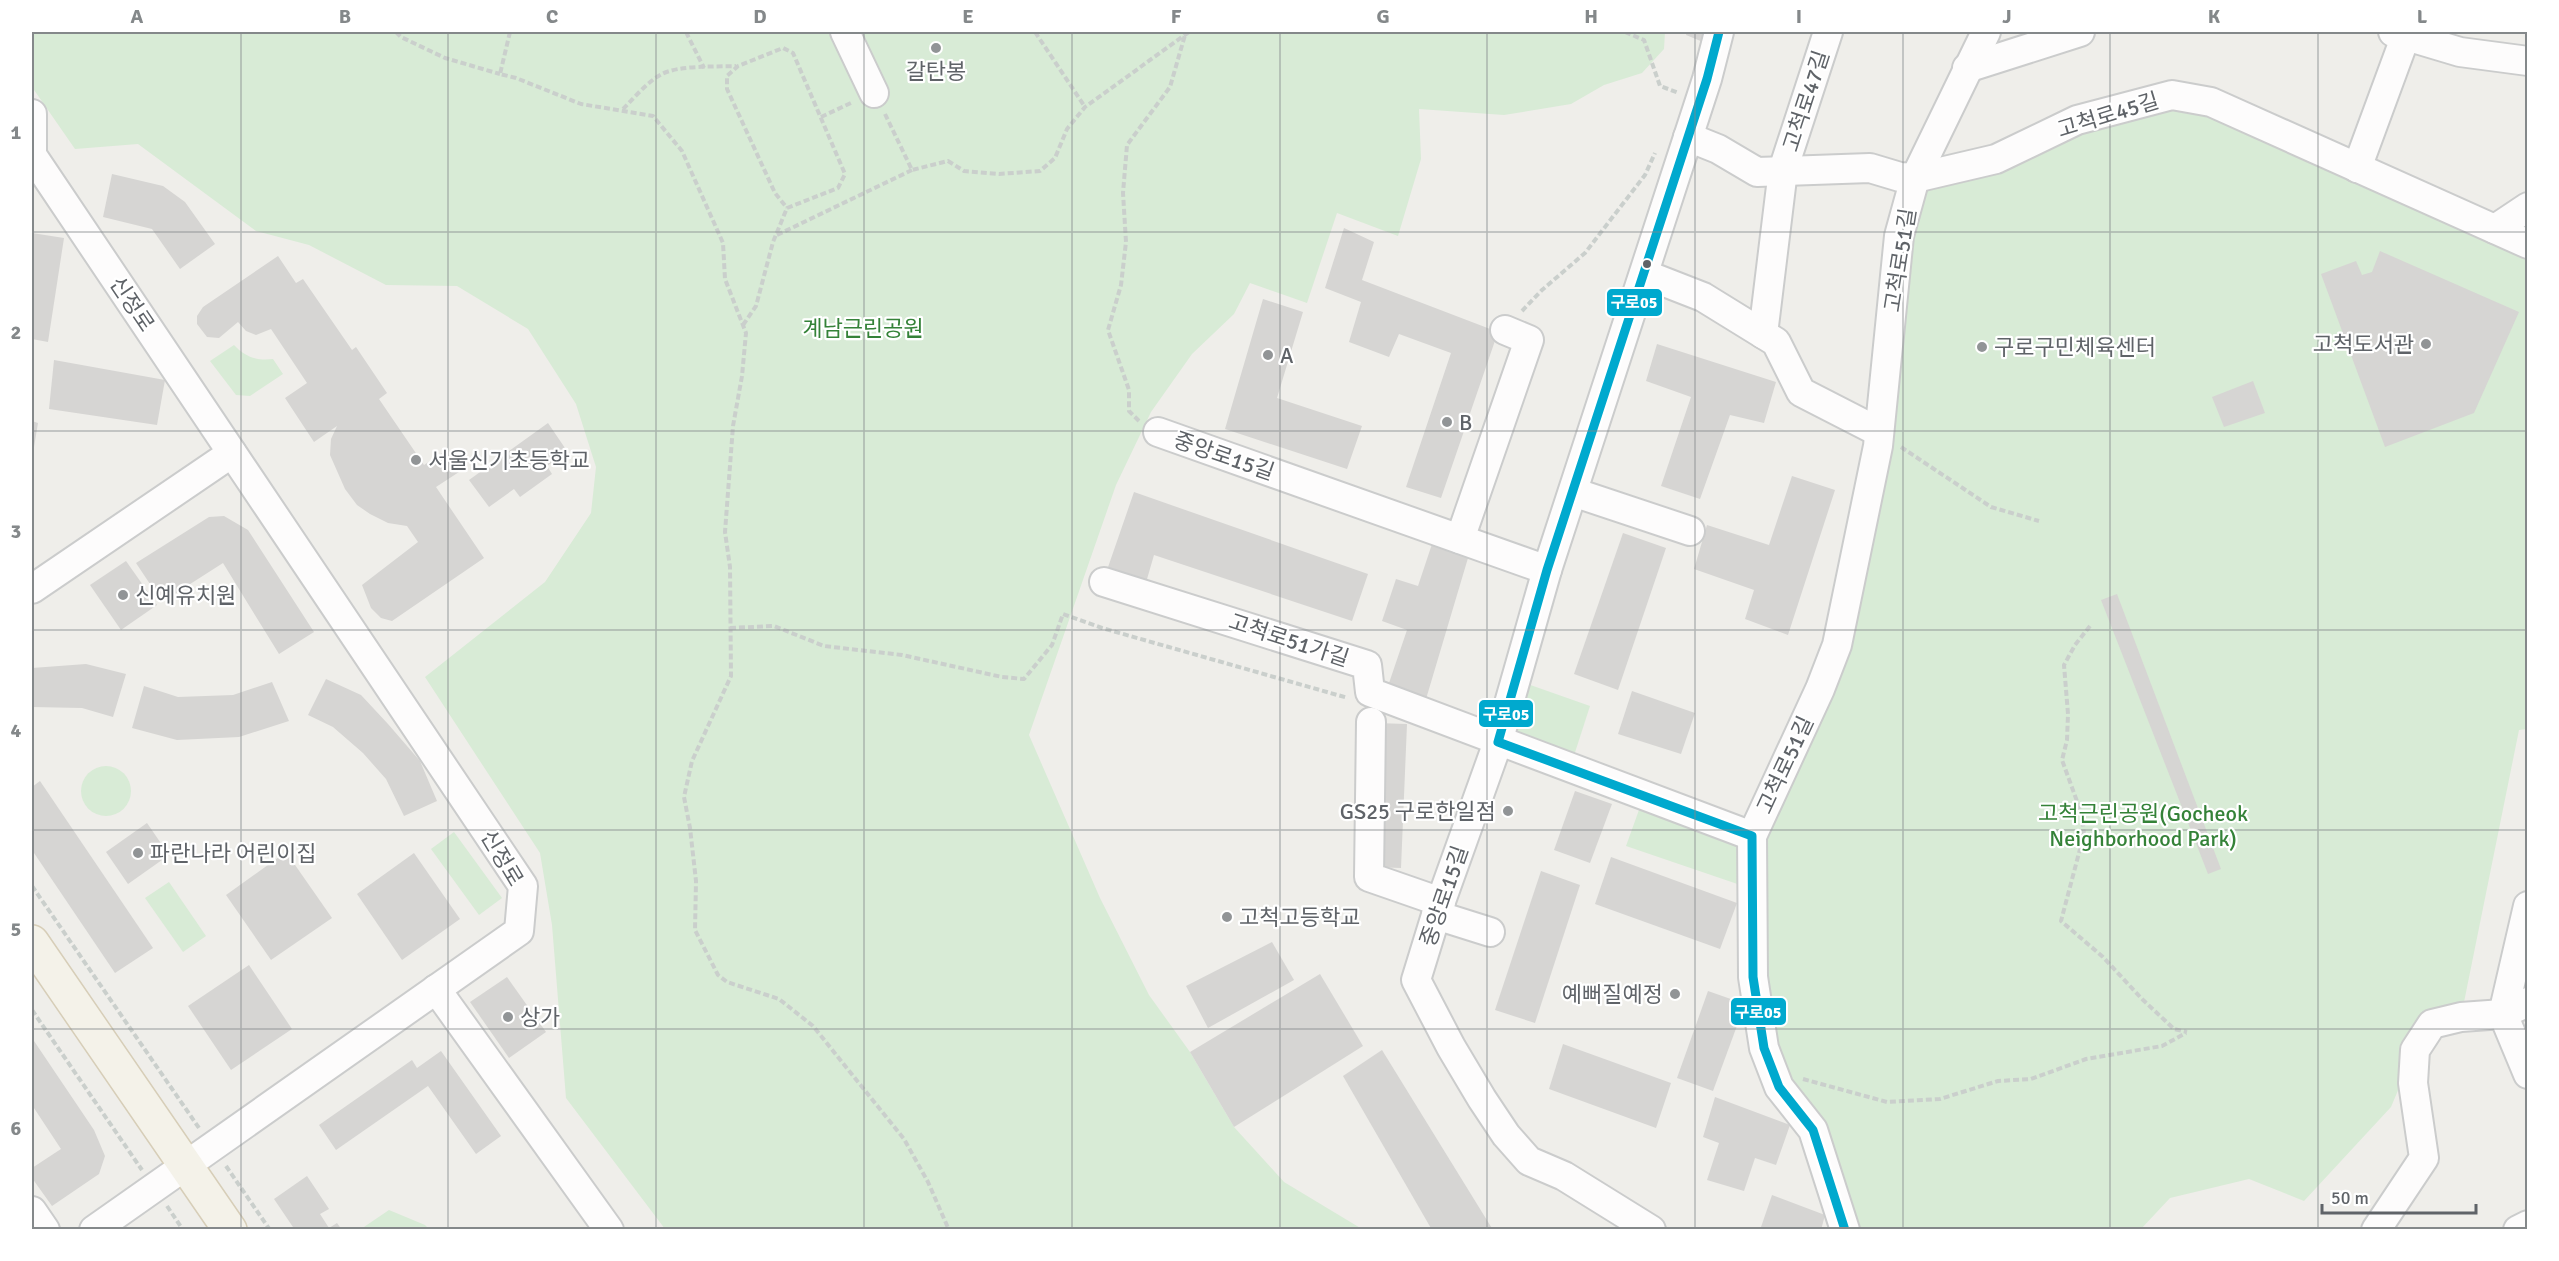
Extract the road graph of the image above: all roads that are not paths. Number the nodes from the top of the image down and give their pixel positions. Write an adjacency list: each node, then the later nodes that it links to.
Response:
1 (845, 32): 9 (street)
2 (1719, 32): 11 (street, 중앙로15길)
3 (1828, 32): 14 (street, 고척로47길)
4 (2080, 32): 8 (street)
5 (1982, 33): 8 (street, 고척로51길)
6 (2401, 33): 7 (street); 13 (street)
7 (2528, 61)
8 (1967, 68): 15 (street, 고척로51길)
9 (874, 93)
10 (32, 114): 12 (street, 신정로)
11 (1688, 137): 14 (street, 고척로45길); 19 (street, 중앙로15길)
12 (32, 155): 24 (street, 신정로)
13 (2357, 168): 15 (street, 고척로45길); 17 (street, 고척로45길)
14 (1783, 170): 15 (street, 고척로45길); 21 (street)
15 (1915, 178): 23 (street, 고척로51길)
16 (2528, 207): 17 (street)
17 (2495, 230): 18 (street, 고척로45길)
18 (2528, 244)
19 (1644, 274): 21 (street); 25 (street, 중앙로15길)
20 (1505, 330): 27 (street)
21 (1763, 334): 23 (street)
22 (1158, 432): 27 (street, 중앙로15길)
23 (1879, 432): 33 (street, 고척로51길)
24 (232, 453): 30 (street); 38 (street, 신정로)
25 (1573, 492): 26 (street); 28 (street, 중앙로15길)
26 (1690, 531)
27 (1460, 539): 28 (street, 중앙로15길)
28 (1547, 570): 32 (street, 중앙로15길)
29 (1104, 582): 32 (street, 고척로51가길)
30 (32, 590)
31 (1371, 722): 35 (street)
32 (1498, 742): 33 (street, 고척로51가길); 35 (street, 중앙로15길)
33 (1752, 836): 49 (street, 고척로51길)
34 (2528, 906): 39 (street)
35 (1438, 908): 36 (street); 48 (street, 중앙로15길)
36 (1490, 932)
37 (32, 942): 41 (main road)
38 (436, 989): 41 (street, 신정로); 47 (street)
39 (2515, 1008): 40 (street); 50 (street)
40 (2528, 1074)
41 (186, 1165): 45 (street, 신정로); 46 (main road)
42 (32, 1211): 44 (street)
43 (2528, 1225): 51 (street)
44 (45, 1230)
45 (94, 1230)
46 (230, 1230)
47 (609, 1230)
48 (1651, 1230)
49 (1845, 1230)
50 (2376, 1230)
51 (2517, 1230)

